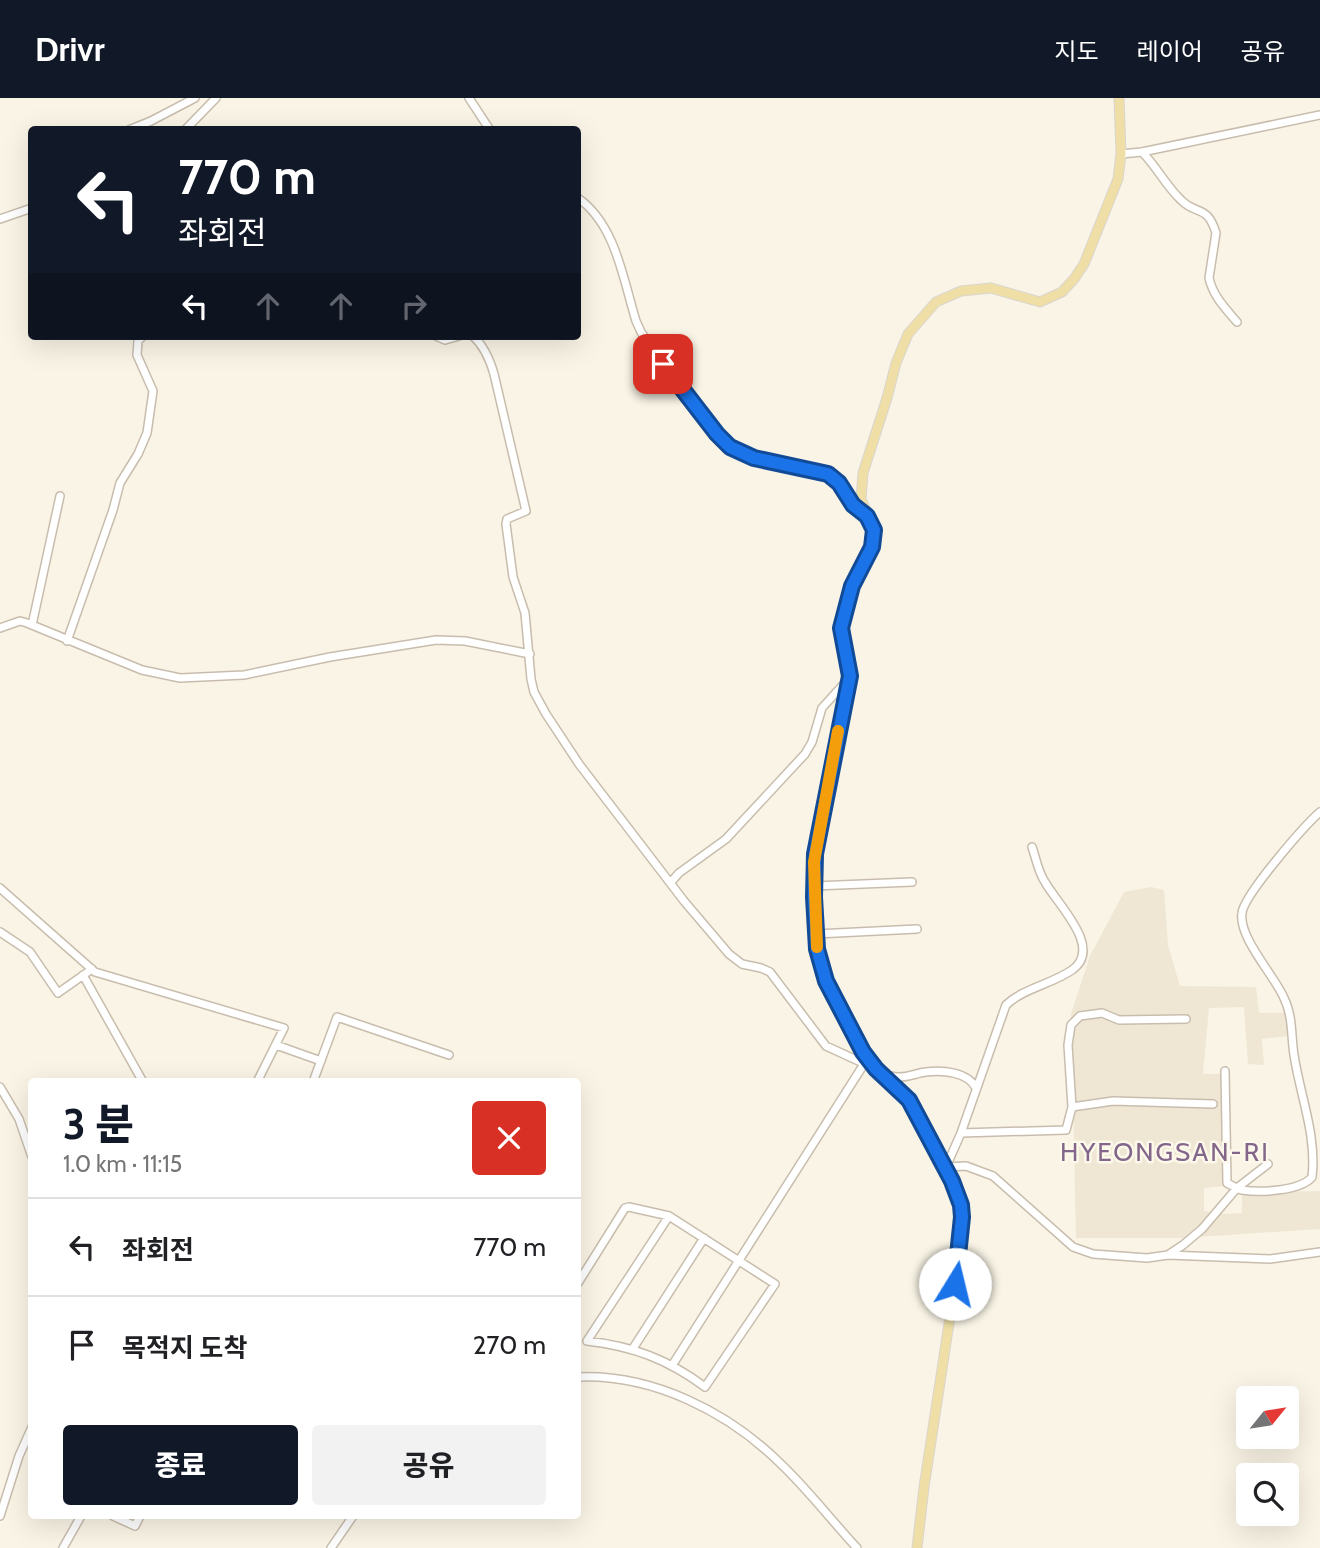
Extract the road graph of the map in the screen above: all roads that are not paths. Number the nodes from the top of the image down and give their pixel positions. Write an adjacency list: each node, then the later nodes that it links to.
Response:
1 (195, 98): 6 (street)
2 (216, 98): 7 (street)
3 (469, 98): 8 (street)
4 (1119, 98): 10 (main road)
5 (1320, 115): 9 (street)
6 (139, 126)
7 (189, 126)
8 (487, 126)
9 (1142, 152): 10 (street); 14 (street)
10 (1121, 154): 18 (main road)
11 (581, 201): 18 (street)
12 (28, 211): 13 (street)
13 (0, 219)
14 (1237, 322)
15 (139, 340): 21 (street)
16 (477, 340): 22 (street)
17 (60, 496): 19 (street)
18 (867, 516): 23 (main road)
19 (32, 625): 20 (street); 21 (street)
20 (0, 628)
21 (67, 640): 22 (street)
22 (530, 654): 26 (street)
23 (850, 676): 26 (street); 28 (main road)
24 (1320, 812): 53 (street)
25 (1032, 846): 46 (street)
26 (671, 881): 39 (street)
27 (912, 882): 28 (street)
28 (814, 886): 32 (main road)
29 (0, 888): 33 (street)
30 (917, 929): 32 (street)
31 (0, 932): 34 (street)
32 (816, 934): 41 (main road)
33 (92, 969): 34 (street); 36 (street)
34 (83, 975): 42 (street)
35 (1186, 1019): 48 (street)
36 (276, 1045): 38 (street); 43 (street)
37 (449, 1055): 38 (street)
38 (321, 1061): 44 (street)
39 (864, 1064): 41 (street); 58 (street)
40 (1225, 1070): 53 (street)
41 (879, 1072): 46 (street); 52 (main road)
42 (142, 1078)
43 (259, 1078)
44 (315, 1078)
45 (0, 1087): 50 (street)
46 (976, 1088): 49 (street)
47 (1213, 1104): 48 (street)
48 (1072, 1107): 49 (street)
49 (961, 1133): 52 (street)
50 (28, 1145)
51 (1268, 1164): 53 (street)
52 (946, 1167): 57 (street); 72 (main road)
53 (1237, 1188): 57 (street)
54 (669, 1216): 55 (street); 59 (street); 60 (street)
55 (704, 1238): 58 (street); 60 (street)
56 (1320, 1252): 57 (street)
57 (1168, 1255)
58 (740, 1260): 61 (street); 61 (street)
59 (581, 1278)
60 (632, 1350): 61 (street)
61 (673, 1364)
62 (581, 1377): 71 (street)
63 (28, 1436): 64 (street)
64 (0, 1516)
65 (78, 1519): 69 (street)
66 (120, 1519): 67 (street)
67 (138, 1519)
68 (351, 1519): 70 (street)
69 (63, 1548)
70 (331, 1548)
71 (857, 1548)
72 (917, 1548)

